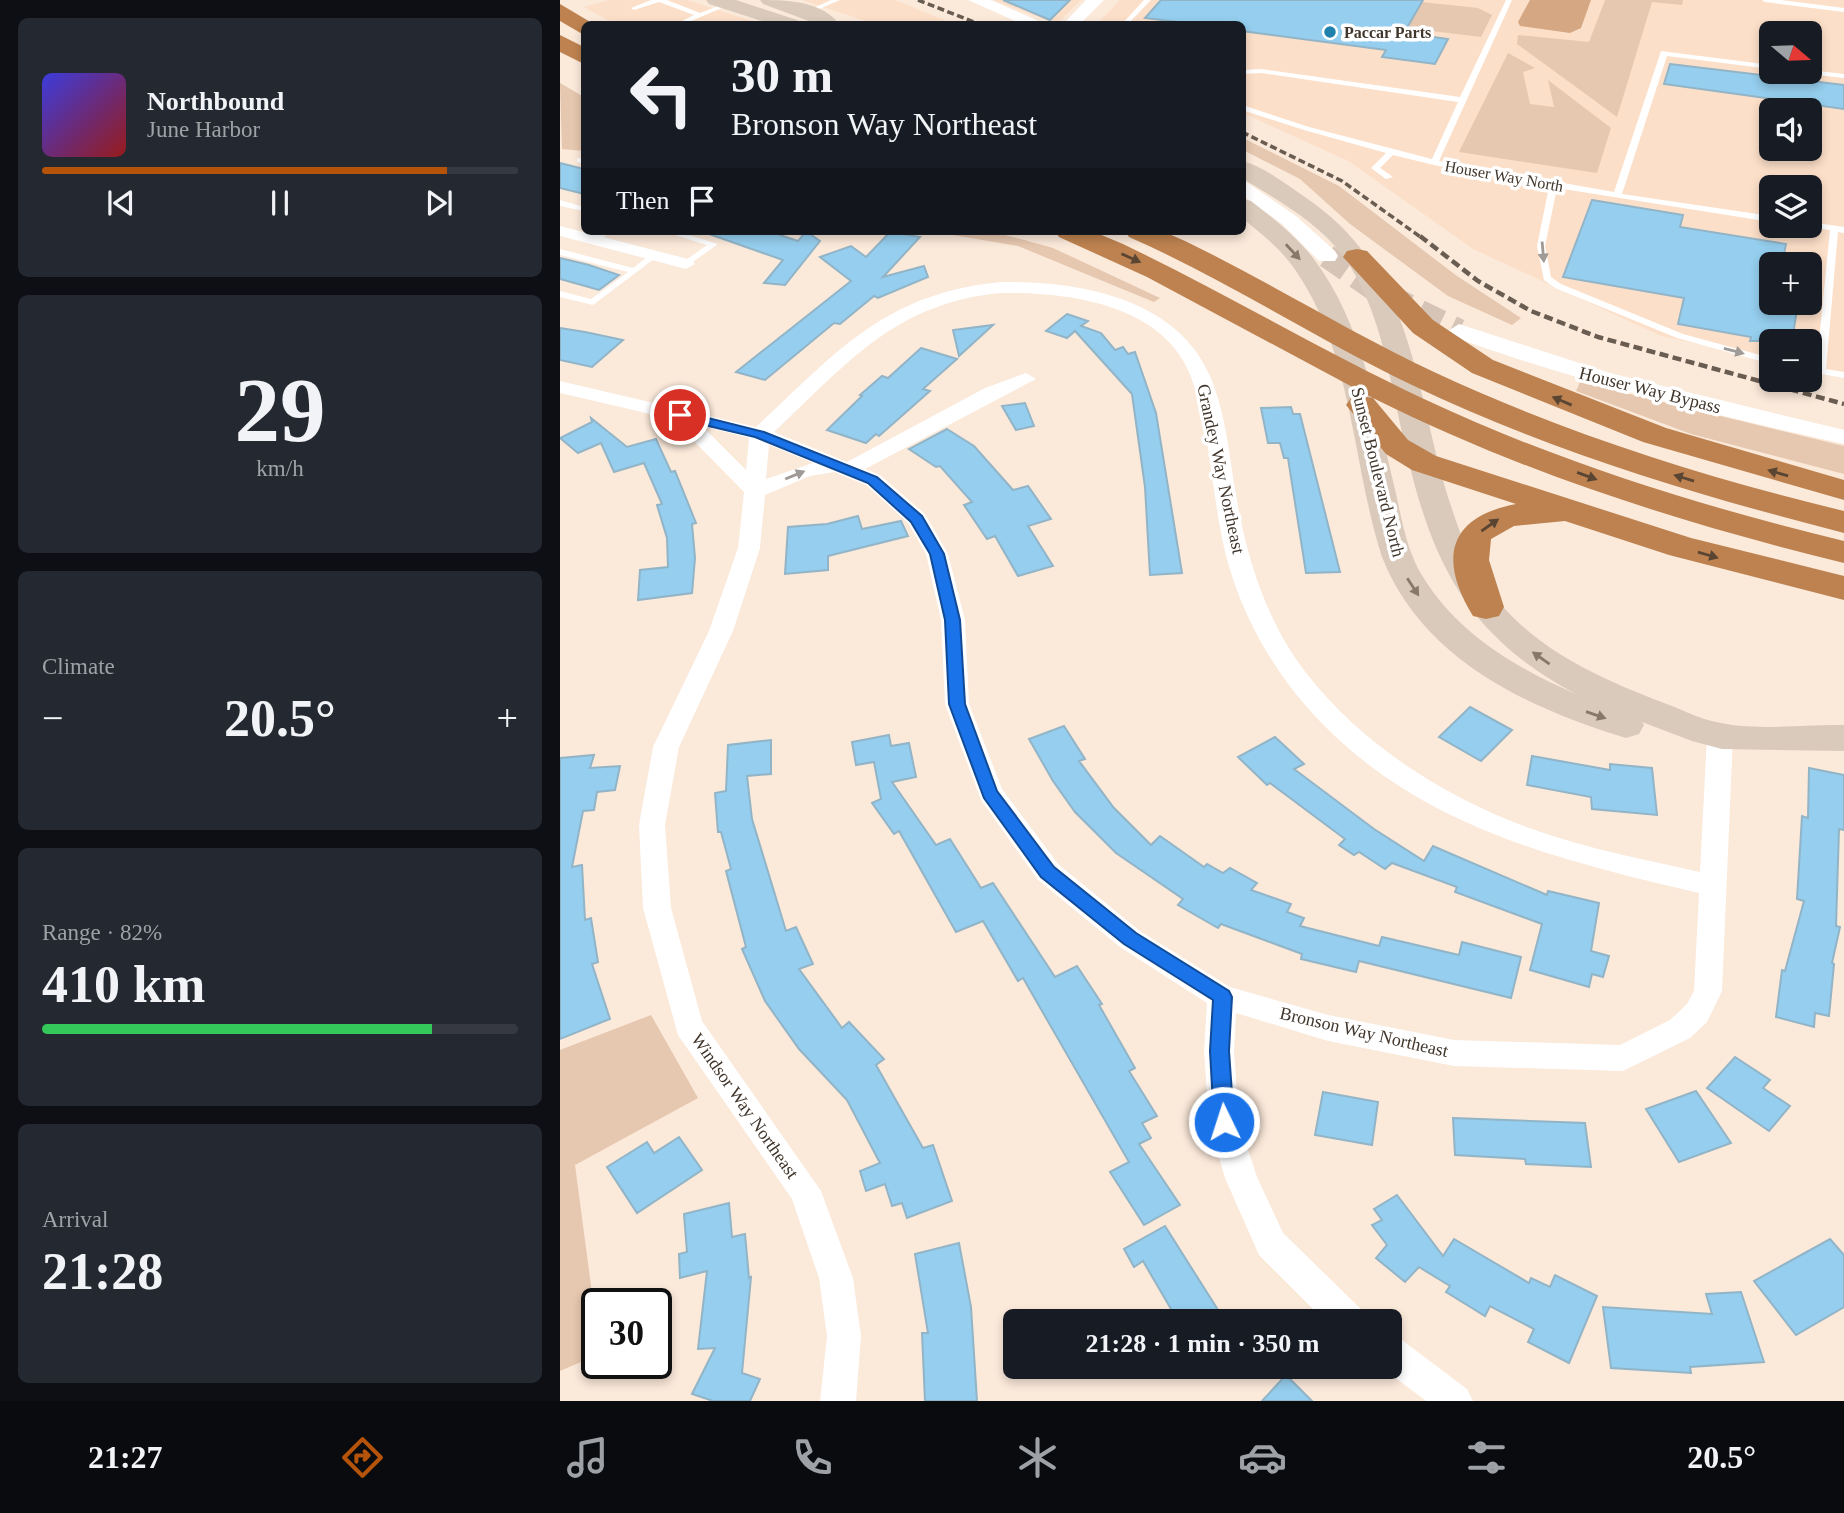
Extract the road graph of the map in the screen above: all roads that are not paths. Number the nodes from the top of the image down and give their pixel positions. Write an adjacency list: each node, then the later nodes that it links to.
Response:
1 (660, 0): 10 (lane); 14 (lane)
2 (770, 0): 13 (main road)
3 (837, 0): 13 (lane)
4 (1096, 0): 19 (street)
5 (1148, 0): 20 (lane)
6 (1509, 0): 30 (lane)
7 (1765, 0): 11 (lane)
8 (982, 1): 18 (street)
9 (722, 2): 14 (lane); 16 (main road)
10 (634, 8)
11 (1844, 10)
12 (560, 11): 21 (highway)
13 (808, 12): 17 (main road)
14 (700, 15): 15 (lane)
15 (686, 21)
16 (781, 21)
17 (824, 21)
18 (1029, 21)
19 (1074, 21)
20 (1128, 21)
21 (581, 26)
22 (560, 42): 23 (highway)
23 (581, 55)
24 (560, 58): 26 (highway)
25 (1759, 65): 38 (lane)
26 (581, 70)
27 (1246, 72): 30 (lane)
28 (1822, 73): 29 (lane)
29 (1844, 76)
30 (1463, 100): 33 (lane)
31 (1246, 108): 32 (lane, Houser Way North)
32 (1390, 153): 33 (lane, Houser Way North); 35 (lane)
33 (1434, 163): 36 (lane, Houser Way North)
34 (1246, 170): 52 (main road)
35 (1389, 177)
36 (1553, 185): 38 (lane, Houser Way North); 59 (lane, one-way to 59)
37 (1246, 188): 52 (street)
38 (1617, 195): 42 (lane, Houser Way North)
39 (560, 203): 40 (lane)
40 (581, 208)
41 (1246, 210): 57 (main road, Sunset Boulevard North, one-way to 57)
42 (1759, 217)
43 (1839, 230): 60 (lane)
44 (560, 231): 45 (street)
45 (581, 234)
46 (681, 235): 53 (lane)
47 (1078, 235): 75 (highway, one-way to 75)
48 (1147, 235): 74 (highway, one-way to 48)
49 (601, 236): 51 (street)
50 (560, 252): 54 (lane)
51 (654, 256): 53 (street); 54 (lane)
52 (1342, 256): 56 (main road); 71 (highway, one-way to 52)
53 (686, 264)
54 (635, 271): 55 (lane)
55 (560, 294)
56 (1384, 304): 57 (main road); 69 (main road)
57 (1331, 310): 65 (main road, Sunset Boulevard North)
58 (1459, 331): 68 (street, Houser Way Bypass)
59 (1759, 358)
60 (1822, 363)
61 (1822, 371): 62 (lane)
62 (1844, 375)
63 (1026, 379): 70 (street)
64 (560, 387): 66 (street, Bronson Way Northeast)
65 (1362, 405): 69 (highway); 78 (main road, Sunset Boulevard North, one-way to 78)
66 (680, 415): 67 (street, Bronson Way Northeast); 72 (street)
67 (760, 434): 70 (street, Bronson Way Northeast); 72 (street, Windsor Way Northeast); 80 (street, Grandey Way Northeast)
68 (1844, 437)
69 (1424, 463): 73 (highway); 77 (main road)
70 (842, 467): 72 (street, one-way to 70); 81 (street, Bronson Way Northeast)
71 (1844, 490)
72 (755, 491): 84 (street, Windsor Way Northeast)
73 (1596, 520): 76 (highway, one-way to 76); 77 (highway, one-way to 73)
74 (1844, 522)
75 (1844, 552)
76 (1844, 588)
77 (1486, 607): 78 (main road, one-way to 77)
78 (1720, 736): 79 (main road); 80 (street, Bronson Way Northeast)
79 (1844, 738)
80 (1715, 886): 81 (street, Bronson Way Northeast)
81 (1222, 997): 82 (street)
82 (1337, 1309)
83 (1402, 1361): 85 (street)
84 (838, 1401)
85 (1455, 1401)

